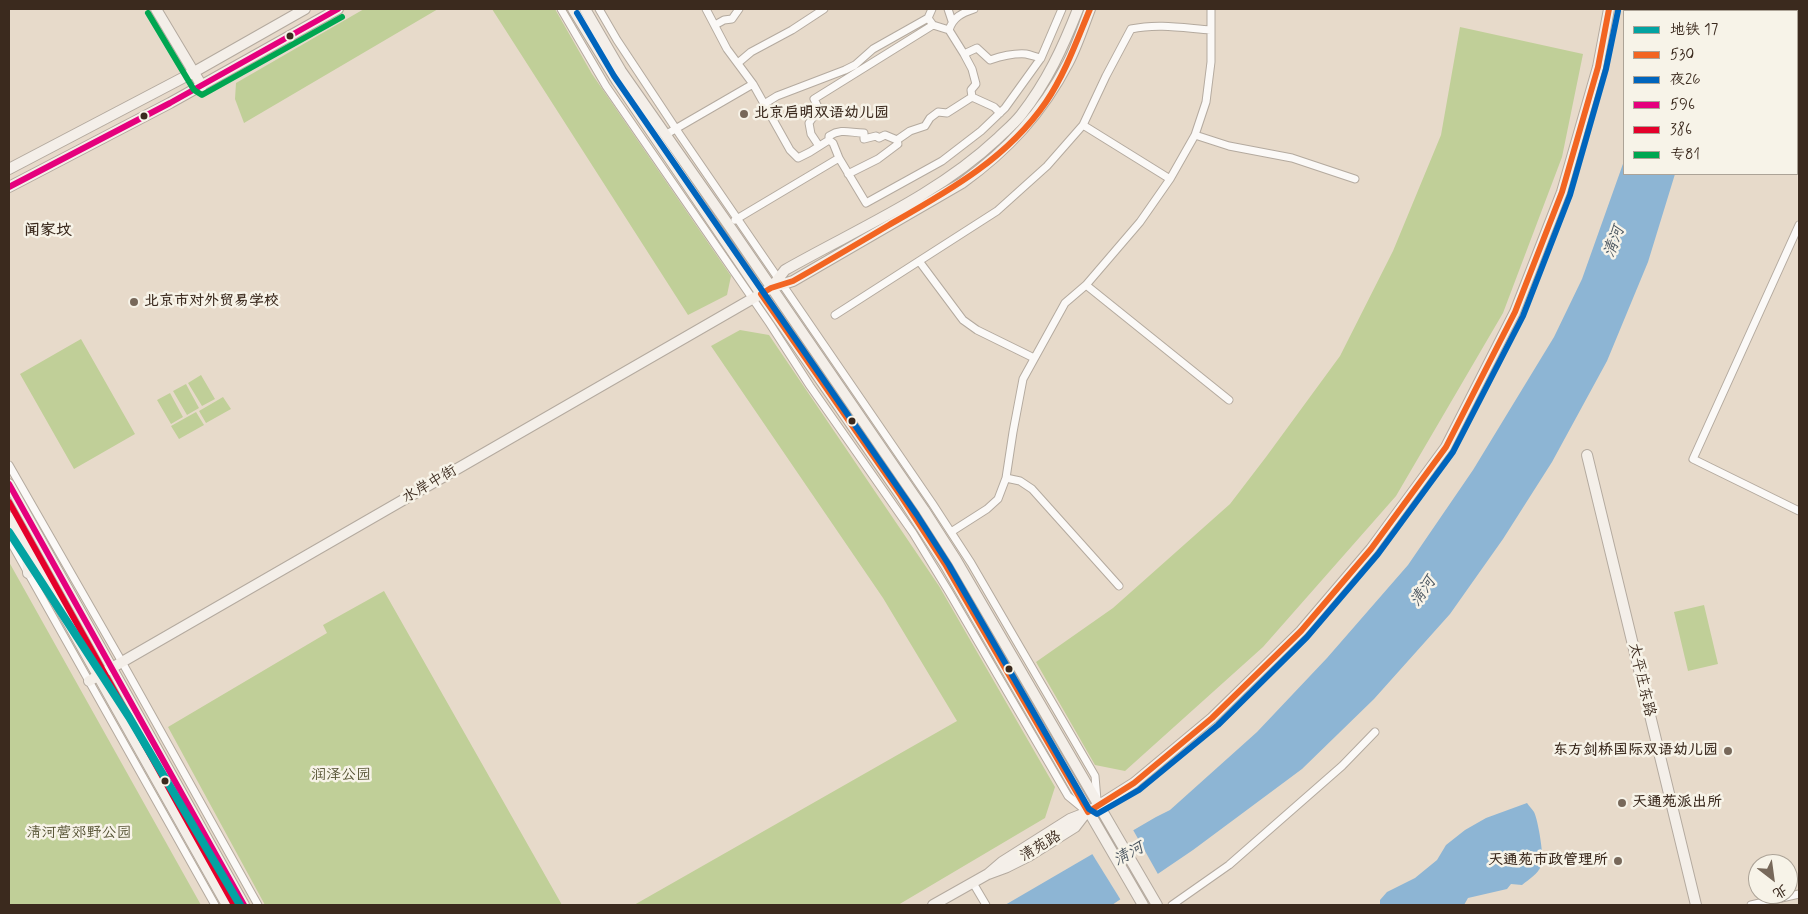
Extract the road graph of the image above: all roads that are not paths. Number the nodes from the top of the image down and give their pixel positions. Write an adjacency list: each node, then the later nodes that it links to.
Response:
1 (156, 9): 28 (street)
2 (305, 9): 28 (street)
3 (338, 9): 30 (street)
4 (560, 9): 54 (street)
5 (573, 9): 54 (street)
6 (585, 9): 36 (street)
7 (599, 9): 35 (street)
8 (706, 9): 21 (street)
9 (739, 9): 21 (street)
10 (824, 9): 27 (street)
11 (932, 9): 19 (street)
12 (948, 9): 20 (street)
13 (974, 9): 20 (street)
14 (1062, 9): 26 (street)
15 (1078, 9): 51 (street, 水岸中街)
16 (1090, 9): 51 (street, 水岸中街)
17 (1211, 9): 24 (street)
18 (1609, 9): 74 (street, 清苑路)
19 (928, 18): 22 (street); 32 (street)
20 (952, 21): 23 (street)
21 (715, 25): 27 (street)
22 (933, 25): 23 (street); 40 (street)
23 (949, 30): 25 (street)
24 (1211, 30): 34 (street); 37 (street)
25 (964, 54): 26 (street); 31 (street)
26 (1041, 58): 33 (street)
27 (738, 62): 29 (street)
28 (194, 72): 30 (street); 42 (street)
29 (752, 84): 32 (street); 35 (street)
30 (202, 86): 46 (street)
31 (972, 97): 33 (street); 39 (street)
32 (764, 104): 40 (street)
33 (1000, 113): 43 (street)
34 (1083, 125): 45 (street); 50 (street)
35 (676, 128): 36 (street); 47 (street)
36 (665, 135): 48 (street)
37 (1195, 135): 44 (street); 45 (street)
38 (830, 140): 39 (street); 40 (street); 41 (street)
39 (897, 140): 43 (street)
40 (819, 146)
41 (839, 158): 43 (street); 47 (street)
42 (9, 169)
43 (848, 174)
44 (1356, 179)
45 (1170, 180): 52 (street)
46 (9, 187)
47 (738, 218): 48 (street); 51 (street)
48 (728, 224): 53 (street)
49 (1799, 225): 62 (street)
50 (919, 261): 55 (street); 56 (street)
51 (781, 282): 53 (street, 水岸中街); 64 (street)
52 (1086, 285): 56 (street); 57 (street)
53 (771, 288): 54 (street, 水岸中街); 74 (street)
54 (757, 297): 69 (street, 水岸中街); 75 (street)
55 (835, 315)
56 (1034, 358): 60 (street)
57 (1229, 400)
58 (1588, 454): 87 (street, 太平庄东路)
59 (9, 465): 69 (street)
60 (1006, 478): 64 (street); 68 (street)
61 (9, 484): 70 (street)
62 (1799, 511)
63 (9, 517): 66 (street)
64 (951, 532): 74 (street)
65 (9, 539): 67 (street)
66 (27, 549): 67 (street); 71 (street)
67 (28, 573): 72 (street)
68 (1119, 586)
69 (122, 662): 70 (street, 水岸中街); 81 (street)
70 (112, 668): 71 (street, 水岸中街); 80 (street)
71 (99, 675): 72 (street, 水岸中街); 79 (street)
72 (89, 681): 78 (street)
73 (1375, 732): 86 (street)
74 (1098, 806): 75 (street, 清苑路); 85 (street)
75 (1088, 812): 76 (street, 清苑路); 84 (street)
76 (973, 883): 82 (street, 清苑路); 83 (street)
77 (1799, 894): 88 (street)
78 (215, 905)
79 (227, 905)
80 (244, 905)
81 (258, 905)
82 (933, 905)
83 (986, 905)
84 (1143, 905)
85 (1157, 905)
86 (1172, 905)
87 (1696, 905)
88 (1751, 905)

